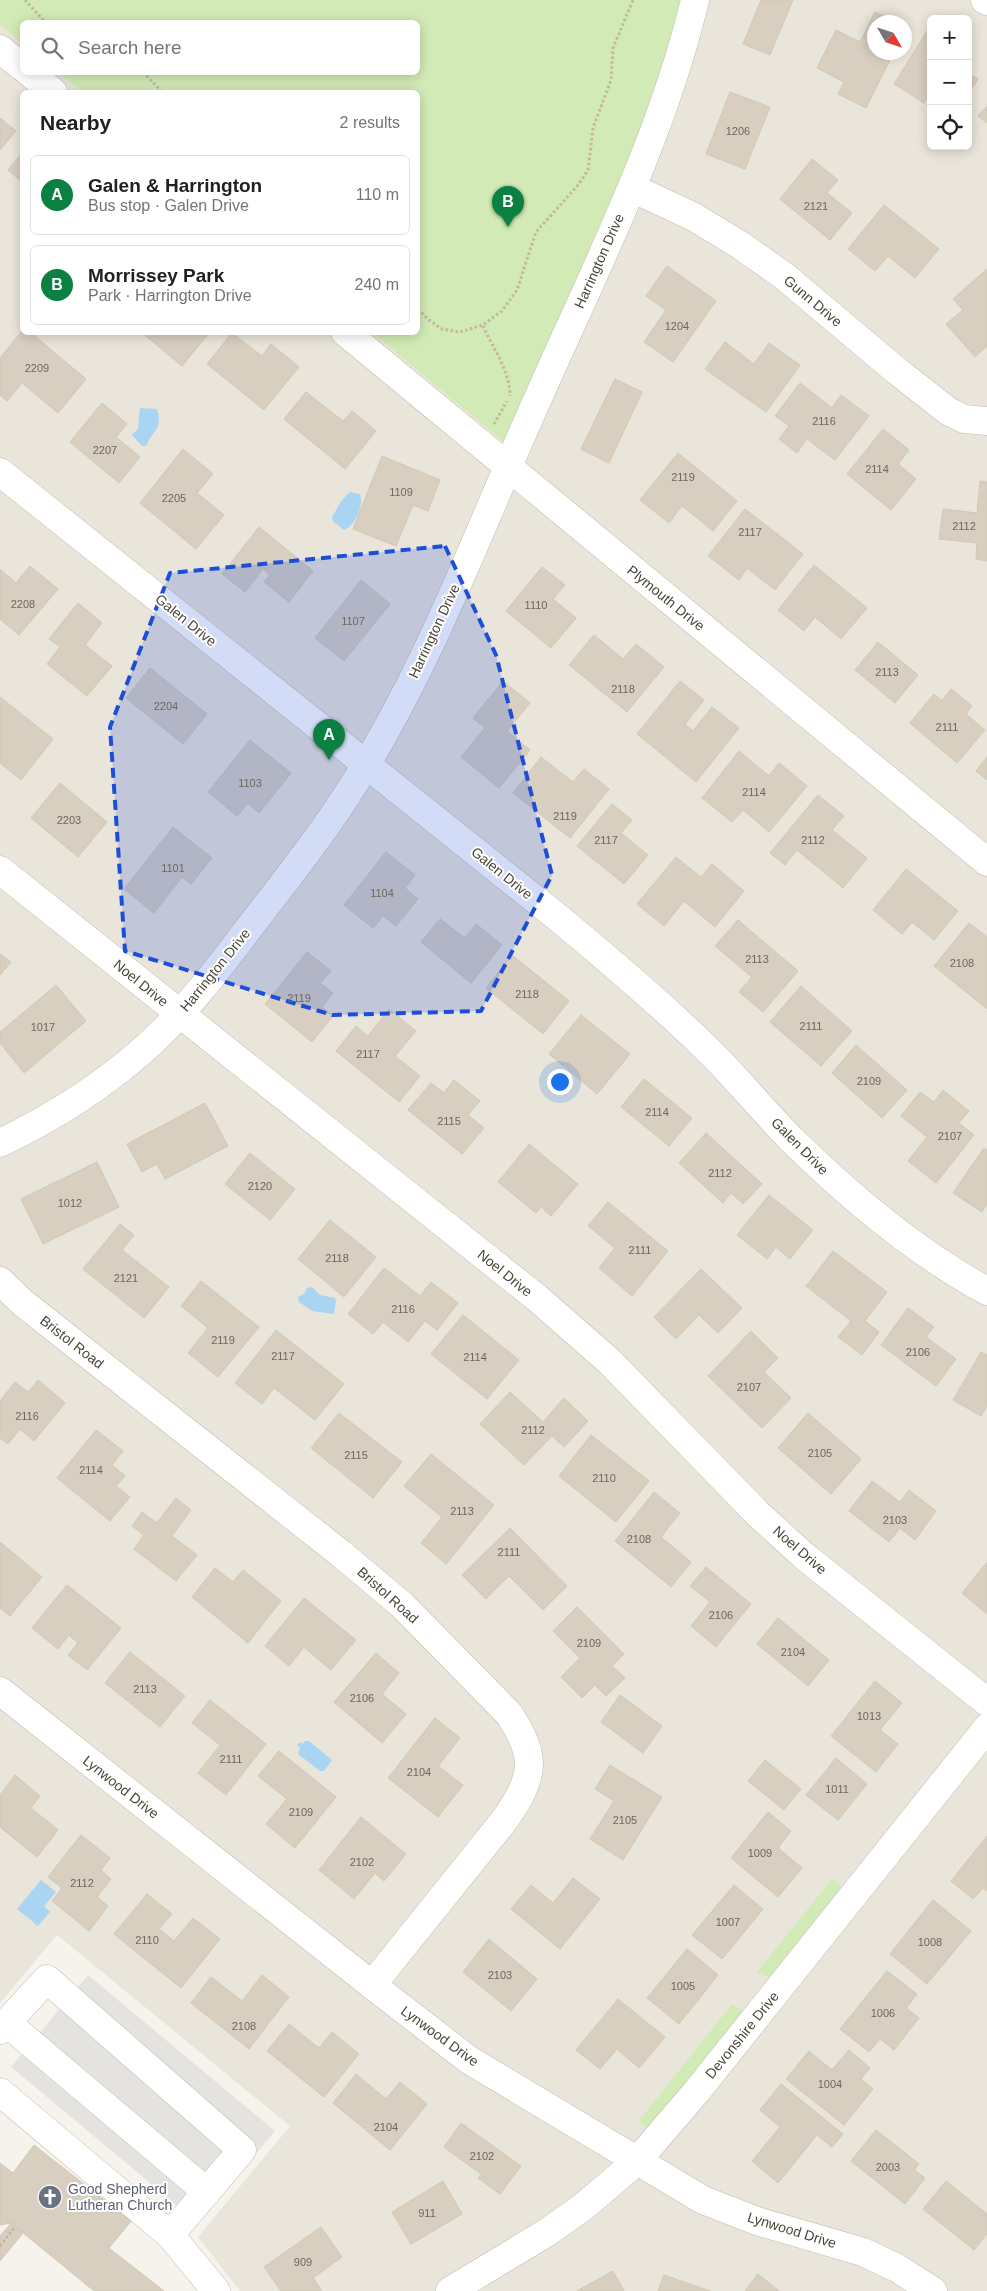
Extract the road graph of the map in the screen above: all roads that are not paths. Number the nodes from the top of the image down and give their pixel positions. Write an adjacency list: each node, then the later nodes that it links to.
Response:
1 (695, 0): 6 (street, Harrington Drive)
2 (0, 49): 3 (street)
3 (20, 65)
4 (33, 75): 5 (street)
5 (51, 90)
6 (632, 188): 8 (street, Gunn Drive); 9 (street, Harrington Drive)
7 (349, 335): 9 (street, Plymouth Drive)
8 (987, 421)
9 (508, 466): 11 (street, Harrington Drive); 12 (street, Plymouth Drive)
10 (0, 472): 11 (street, Galen Drive)
11 (366, 764): 14 (street, Harrington Drive); 17 (street, Galen Drive)
12 (987, 862)
13 (0, 870): 14 (street, Noel Drive)
14 (179, 1014): 15 (street, Harrington Drive); 19 (street, Noel Drive)
15 (0, 1143)
16 (0, 1281): 21 (street, Bristol Road)
17 (987, 1291)
18 (0, 1691): 21 (street, Lynwood Drive)
19 (987, 1702)
20 (987, 1728): 24 (street, Devonshire Drive)
21 (372, 1985): 24 (street, Lynwood Drive)
22 (3, 2027): 25 (street); 25 (street)
23 (0, 2092): 26 (street)
24 (637, 2161): 28 (street, Devonshire Drive); 29 (street, Lynwood Drive)
25 (207, 2192): 26 (street)
26 (170, 2235): 27 (street)
27 (216, 2291)
28 (450, 2291)
29 (932, 2291)

